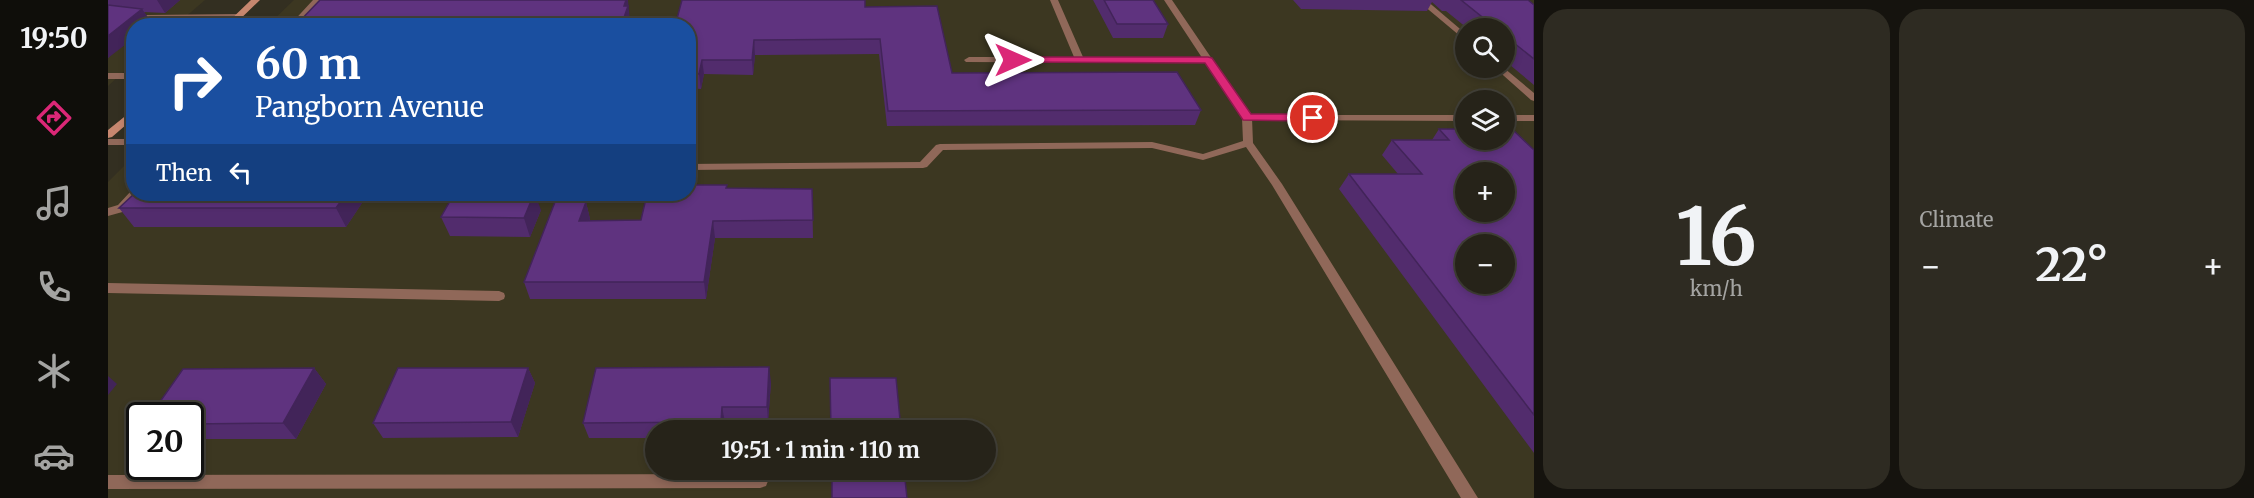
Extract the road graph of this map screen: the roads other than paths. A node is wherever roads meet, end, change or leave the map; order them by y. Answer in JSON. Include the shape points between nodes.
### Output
{"nodes":[{"id":1,"x":256,"y":0,"type":"edge"},
{"id":2,"x":318,"y":0,"type":"edge"},
{"id":3,"x":1054,"y":0,"type":"edge"},
{"id":4,"x":1167,"y":0,"type":"edge"},
{"id":5,"x":1420,"y":0,"type":"edge"},
{"id":6,"x":108,"y":14,"type":"edge"},
{"id":7,"x":237,"y":17,"type":"joint"},
{"id":8,"x":301,"y":18,"type":"edge"},
{"id":9,"x":1455,"y":30,"type":"edge"},
{"id":10,"x":969,"y":60,"type":"dead end"},
{"id":11,"x":1080,"y":60,"type":"junction"},
{"id":12,"x":1208,"y":60,"type":"junction"},
{"id":13,"x":108,"y":76,"type":"edge"},
{"id":14,"x":126,"y":76,"type":"edge"},
{"id":15,"x":1511,"y":78,"type":"edge"},
{"id":16,"x":1534,"y":98,"type":"edge"},
{"id":17,"x":1247,"y":118,"type":"junction"},
{"id":18,"x":1455,"y":118,"type":"edge"},
{"id":19,"x":1515,"y":118,"type":"edge"},
{"id":20,"x":1534,"y":118,"type":"edge"},
{"id":21,"x":126,"y":119,"type":"edge"},
{"id":22,"x":108,"y":135,"type":"edge"},
{"id":23,"x":108,"y":142,"type":"edge"},
{"id":24,"x":126,"y":142,"type":"edge"},
{"id":25,"x":1248,"y":143,"type":"junction"},
{"id":26,"x":696,"y":167,"type":"edge"},
{"id":27,"x":128,"y":201,"type":"edge"},
{"id":28,"x":108,"y":212,"type":"edge"},
{"id":29,"x":108,"y":288,"type":"edge"},
{"id":30,"x":499,"y":296,"type":"dead end"},
{"id":31,"x":760,"y":481,"type":"dead end"},
{"id":32,"x":108,"y":482,"type":"edge"},
{"id":33,"x":1470,"y":498,"type":"edge"}],
"edges":[{"from":1,"to":7,"type":"main road"},
{"from":2,"to":8,"type":"street"},
{"from":3,"to":11,"type":"street"},
{"from":4,"to":12,"type":"street"},
{"from":5,"to":9,"type":"street"},
{"from":6,"to":7,"type":"street","via":[[147,18]]},
{"from":10,"to":11,"type":"street"},
{"from":11,"to":12,"type":"street"},
{"from":12,"to":17,"type":"street"},
{"from":13,"to":14,"type":"street"},
{"from":15,"to":16,"type":"street"},
{"from":17,"to":18,"type":"street"},
{"from":17,"to":25,"type":"street"},
{"from":19,"to":20,"type":"street"},
{"from":21,"to":22,"type":"main road"},
{"from":23,"to":24,"type":"street"},
{"from":25,"to":26,"type":"street","via":[[1203,158],[1152,145],[940,147],[923,165]]},
{"from":25,"to":33,"type":"street"},
{"from":27,"to":28,"type":"street","via":[[122,208]]},
{"from":29,"to":30,"type":"street"},
{"from":31,"to":32,"type":"street"}]}
